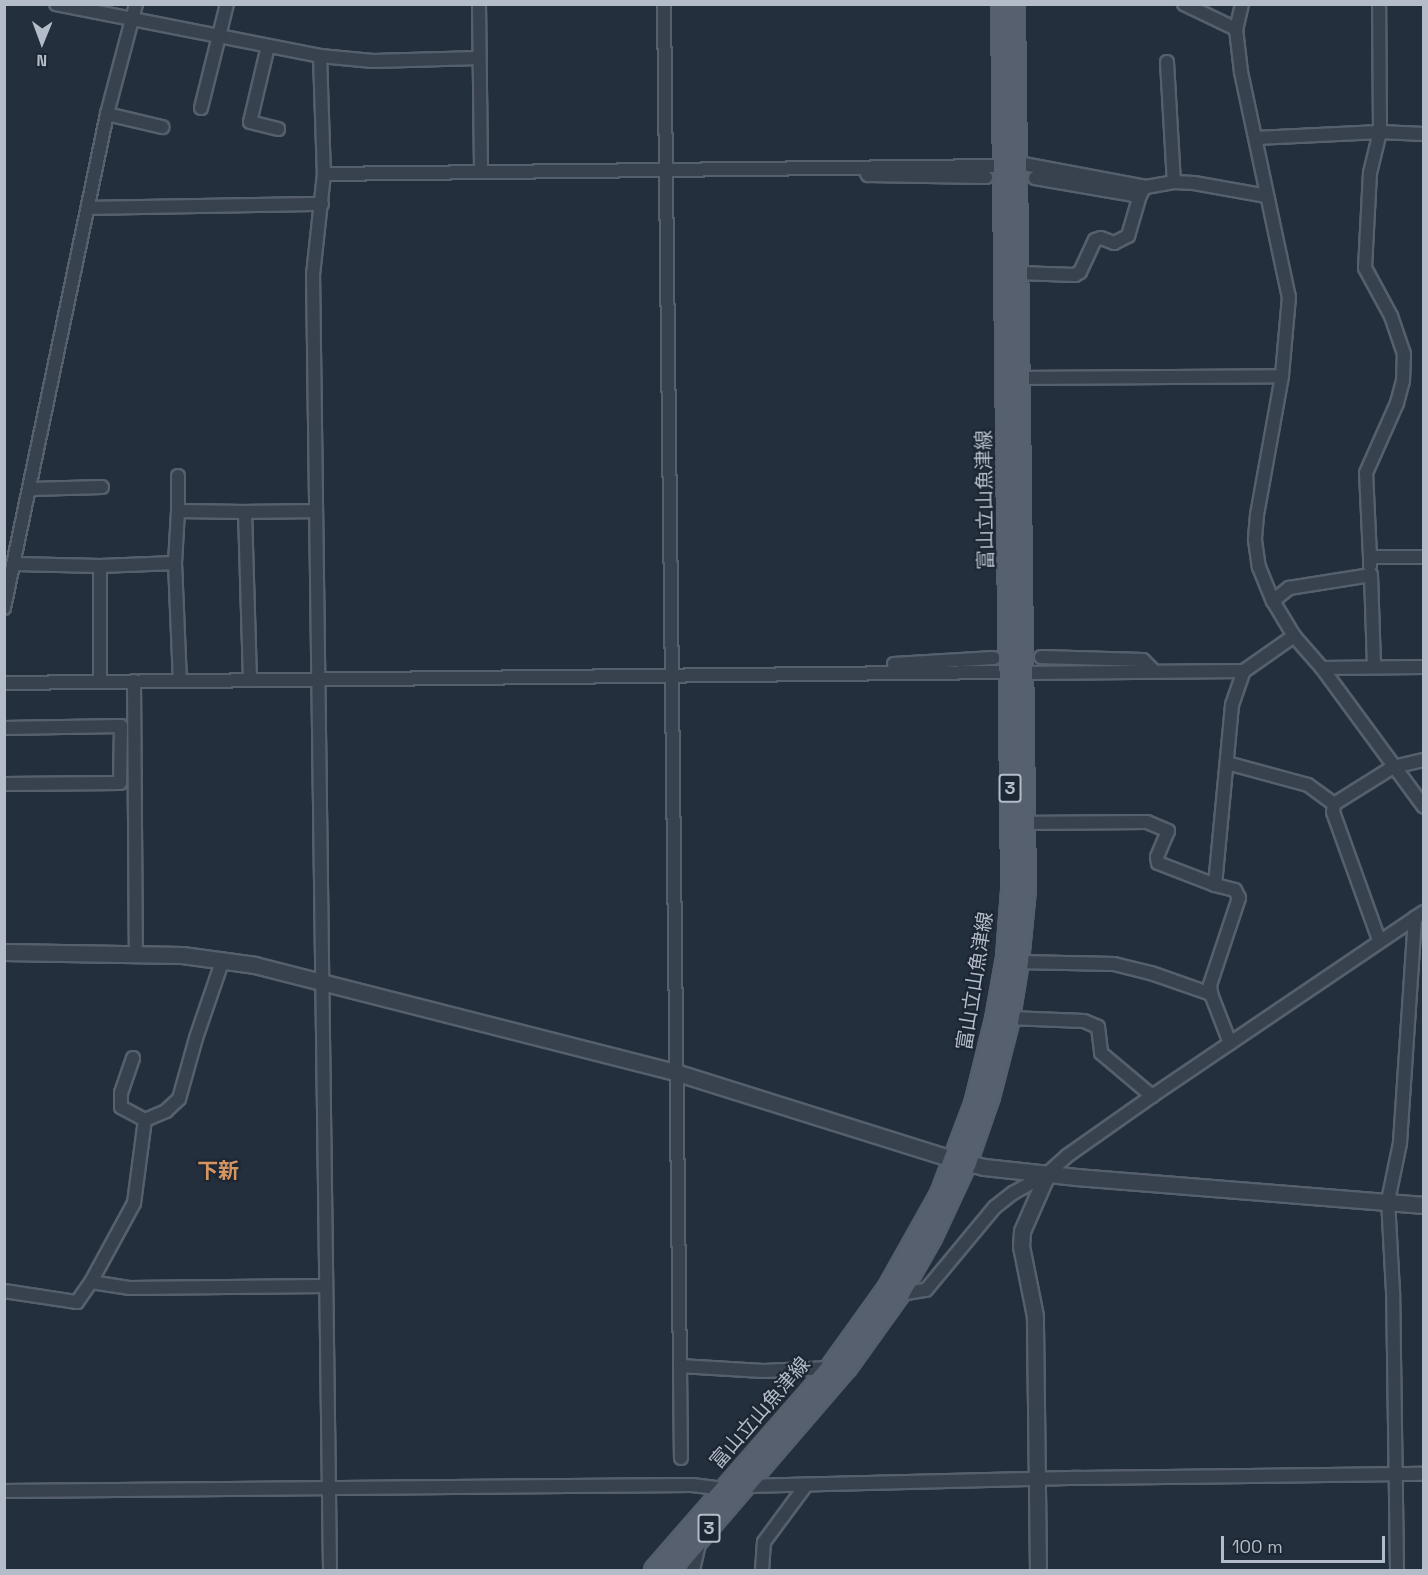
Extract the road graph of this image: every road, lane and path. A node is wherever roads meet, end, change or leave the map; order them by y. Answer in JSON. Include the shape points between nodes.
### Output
{"nodes":[{"id":1,"x":56,"y":4,"type":"edge"},
{"id":2,"x":136,"y":4,"type":"edge"},
{"id":3,"x":227,"y":4,"type":"edge"},
{"id":4,"x":479,"y":4,"type":"edge"},
{"id":5,"x":664,"y":4,"type":"edge"},
{"id":6,"x":1001,"y":4,"type":"edge"},
{"id":7,"x":1015,"y":4,"type":"edge"},
{"id":8,"x":1184,"y":4,"type":"edge"},
{"id":9,"x":1242,"y":4,"type":"edge"},
{"id":10,"x":1379,"y":4,"type":"edge"},
{"id":11,"x":133,"y":19,"type":"junction"},
{"id":12,"x":1236,"y":29,"type":"junction"},
{"id":13,"x":220,"y":36,"type":"junction"},
{"id":14,"x":268,"y":46,"type":"junction"},
{"id":15,"x":321,"y":56,"type":"junction"},
{"id":16,"x":479,"y":58,"type":"junction"},
{"id":17,"x":1167,"y":62,"type":"dead end"},
{"id":18,"x":201,"y":108,"type":"dead end"},
{"id":19,"x":107,"y":114,"type":"junction"},
{"id":20,"x":162,"y":127,"type":"dead end"},
{"id":21,"x":278,"y":129,"type":"dead end"},
{"id":22,"x":1380,"y":132,"type":"junction"},
{"id":23,"x":1424,"y":134,"type":"edge"},
{"id":24,"x":1256,"y":138,"type":"junction"},
{"id":25,"x":1010,"y":164,"type":"junction"},
{"id":26,"x":862,"y":167,"type":"junction"},
{"id":27,"x":666,"y":169,"type":"junction"},
{"id":28,"x":481,"y":171,"type":"junction"},
{"id":29,"x":324,"y":174,"type":"junction"},
{"id":30,"x":986,"y":177,"type":"dead end"},
{"id":31,"x":1035,"y":178,"type":"dead end"},
{"id":32,"x":1174,"y":182,"type":"junction"},
{"id":33,"x":1143,"y":191,"type":"junction"},
{"id":34,"x":1267,"y":196,"type":"junction"},
{"id":35,"x":322,"y":204,"type":"junction"},
{"id":36,"x":90,"y":208,"type":"junction"},
{"id":37,"x":1019,"y":273,"type":"junction"},
{"id":38,"x":1282,"y":376,"type":"junction"},
{"id":39,"x":1021,"y":378,"type":"junction"},
{"id":40,"x":178,"y":476,"type":"dead end"},
{"id":41,"x":102,"y":487,"type":"dead end"},
{"id":42,"x":31,"y":489,"type":"junction"},
{"id":43,"x":178,"y":511,"type":"junction"},
{"id":44,"x":316,"y":511,"type":"junction"},
{"id":45,"x":245,"y":512,"type":"junction"},
{"id":46,"x":1370,"y":557,"type":"junction"},
{"id":47,"x":1424,"y":557,"type":"edge"},
{"id":48,"x":176,"y":563,"type":"junction"},
{"id":49,"x":15,"y":564,"type":"junction"},
{"id":50,"x":100,"y":566,"type":"junction"},
{"id":51,"x":1371,"y":575,"type":"junction"},
{"id":52,"x":1273,"y":601,"type":"junction"},
{"id":53,"x":4,"y":608,"type":"edge"},
{"id":54,"x":1294,"y":636,"type":"junction"},
{"id":55,"x":1041,"y":657,"type":"dead end"},
{"id":56,"x":994,"y":658,"type":"dead end"},
{"id":57,"x":1374,"y":667,"type":"junction"},
{"id":58,"x":1424,"y":667,"type":"edge"},
{"id":59,"x":1322,"y":668,"type":"junction"},
{"id":60,"x":1153,"y":670,"type":"junction"},
{"id":61,"x":1244,"y":671,"type":"junction"},
{"id":62,"x":880,"y":672,"type":"junction"},
{"id":63,"x":1017,"y":672,"type":"junction"},
{"id":64,"x":672,"y":676,"type":"junction"},
{"id":65,"x":318,"y":679,"type":"junction"},
{"id":66,"x":250,"y":680,"type":"junction"},
{"id":67,"x":100,"y":681,"type":"junction"},
{"id":68,"x":134,"y":681,"type":"junction"},
{"id":69,"x":180,"y":681,"type":"junction"},
{"id":70,"x":4,"y":683,"type":"edge"},
{"id":71,"x":4,"y":728,"type":"edge"},
{"id":72,"x":1424,"y":760,"type":"edge"},
{"id":73,"x":1227,"y":763,"type":"junction"},
{"id":74,"x":1393,"y":767,"type":"junction"},
{"id":75,"x":4,"y":784,"type":"edge"},
{"id":76,"x":1334,"y":804,"type":"junction"},
{"id":77,"x":1424,"y":807,"type":"edge"},
{"id":78,"x":1018,"y":823,"type":"junction"},
{"id":79,"x":1215,"y":885,"type":"junction"},
{"id":80,"x":1419,"y":915,"type":"edge"},
{"id":81,"x":1379,"y":940,"type":"junction"},
{"id":82,"x":4,"y":952,"type":"edge"},
{"id":83,"x":136,"y":954,"type":"junction"},
{"id":84,"x":223,"y":959,"type":"junction"},
{"id":85,"x":1019,"y":962,"type":"junction"},
{"id":86,"x":323,"y":982,"type":"junction"},
{"id":87,"x":1210,"y":994,"type":"junction"},
{"id":88,"x":1009,"y":1018,"type":"junction"},
{"id":89,"x":1230,"y":1043,"type":"junction"},
{"id":90,"x":133,"y":1058,"type":"dead end"},
{"id":91,"x":678,"y":1073,"type":"junction"},
{"id":92,"x":1152,"y":1096,"type":"junction"},
{"id":93,"x":145,"y":1120,"type":"junction"},
{"id":94,"x":959,"y":1161,"type":"junction"},
{"id":95,"x":1047,"y":1174,"type":"junction"},
{"id":96,"x":1388,"y":1201,"type":"junction"},
{"id":97,"x":1424,"y":1205,"type":"edge"},
{"id":98,"x":91,"y":1282,"type":"junction"},
{"id":99,"x":325,"y":1286,"type":"junction"},
{"id":100,"x":4,"y":1291,"type":"edge"},
{"id":101,"x":900,"y":1294,"type":"junction"},
{"id":102,"x":680,"y":1366,"type":"junction"},
{"id":103,"x":838,"y":1368,"type":"junction"},
{"id":104,"x":681,"y":1458,"type":"dead end"},
{"id":105,"x":1424,"y":1474,"type":"edge"},
{"id":106,"x":1396,"y":1475,"type":"junction"},
{"id":107,"x":1037,"y":1479,"type":"junction"},
{"id":108,"x":806,"y":1485,"type":"junction"},
{"id":109,"x":746,"y":1486,"type":"junction"},
{"id":110,"x":329,"y":1488,"type":"junction"},
{"id":111,"x":724,"y":1489,"type":"junction"},
{"id":112,"x":4,"y":1491,"type":"edge"},
{"id":113,"x":699,"y":1539,"type":"junction"},
{"id":114,"x":330,"y":1570,"type":"edge"},
{"id":115,"x":654,"y":1570,"type":"edge"},
{"id":116,"x":673,"y":1570,"type":"edge"},
{"id":117,"x":693,"y":1570,"type":"edge"},
{"id":118,"x":762,"y":1570,"type":"edge"},
{"id":119,"x":1038,"y":1570,"type":"edge"},
{"id":120,"x":1397,"y":1570,"type":"edge"}],
"edges":[{"from":1,"to":11,"type":"street"},
{"from":2,"to":11,"type":"street"},
{"from":3,"to":13,"type":"street"},
{"from":4,"to":16,"type":"street"},
{"from":5,"to":27,"type":"street"},
{"from":6,"to":25,"type":"main road","name":"富山立山魚津線","number":"3"},
{"from":7,"to":25,"type":"main road","name":"富山立山魚津線","number":"3"},
{"from":8,"to":12,"type":"street"},
{"from":9,"to":12,"type":"street"},
{"from":10,"to":22,"type":"street"},
{"from":11,"to":13,"type":"street"},
{"from":11,"to":19,"type":"street"},
{"from":12,"to":24,"type":"street"},
{"from":13,"to":14,"type":"street"},
{"from":13,"to":18,"type":"street"},
{"from":14,"to":15,"type":"street"},
{"from":14,"to":21,"type":"street","via":[[250,122]]},
{"from":15,"to":16,"type":"street","via":[[373,61]]},
{"from":15,"to":29,"type":"street"},
{"from":16,"to":28,"type":"street"},
{"from":17,"to":32,"type":"street"},
{"from":19,"to":20,"type":"street"},
{"from":19,"to":36,"type":"street"},
{"from":22,"to":23,"type":"street"},
{"from":22,"to":24,"type":"street"},
{"from":22,"to":46,"type":"street","via":[[1370,173],[1365,268],[1391,316],[1404,354],[1397,403],[1366,473]]},
{"from":24,"to":34,"type":"street"},
{"from":25,"to":26,"type":"street"},
{"from":25,"to":33,"type":"street"},
{"from":25,"to":37,"type":"main road","name":"富山立山魚津線","number":"3"},
{"from":25,"to":63,"type":"main road","name":"富山立山魚津線","number":"3"},
{"from":26,"to":27,"type":"street"},
{"from":26,"to":30,"type":"street","via":[[868,175]]},
{"from":27,"to":28,"type":"street"},
{"from":27,"to":64,"type":"street"},
{"from":28,"to":29,"type":"street"},
{"from":29,"to":35,"type":"street"},
{"from":31,"to":33,"type":"street"},
{"from":32,"to":33,"type":"street"},
{"from":32,"to":34,"type":"street"},
{"from":33,"to":37,"type":"street","via":[[1128,236],[1114,243],[1095,240],[1080,272]]},
{"from":34,"to":38,"type":"street","via":[[1289,297]]},
{"from":35,"to":36,"type":"street"},
{"from":35,"to":44,"type":"street","via":[[313,275]]},
{"from":36,"to":42,"type":"street"},
{"from":37,"to":39,"type":"main road","name":"富山立山魚津線","number":"3"},
{"from":38,"to":39,"type":"street"},
{"from":38,"to":52,"type":"street","via":[[1255,540],[1259,567]]},
{"from":39,"to":63,"type":"main road","name":"富山立山魚津線","number":"3"},
{"from":40,"to":43,"type":"street"},
{"from":41,"to":42,"type":"street"},
{"from":42,"to":49,"type":"street"},
{"from":43,"to":45,"type":"street"},
{"from":43,"to":48,"type":"street"},
{"from":44,"to":45,"type":"street"},
{"from":44,"to":65,"type":"street"},
{"from":45,"to":66,"type":"street"},
{"from":46,"to":47,"type":"street"},
{"from":46,"to":51,"type":"street"},
{"from":48,"to":50,"type":"street"},
{"from":48,"to":69,"type":"street"},
{"from":49,"to":50,"type":"street"},
{"from":49,"to":53,"type":"street"},
{"from":50,"to":67,"type":"street"},
{"from":51,"to":52,"type":"street","via":[[1289,588]]},
{"from":51,"to":57,"type":"street"},
{"from":52,"to":54,"type":"street"},
{"from":54,"to":59,"type":"street"},
{"from":54,"to":61,"type":"street"},
{"from":55,"to":60,"type":"street","via":[[1143,660]]},
{"from":56,"to":62,"type":"street","via":[[891,664]]},
{"from":57,"to":58,"type":"street"},
{"from":57,"to":59,"type":"street"},
{"from":59,"to":74,"type":"street"},
{"from":60,"to":61,"type":"street"},
{"from":60,"to":63,"type":"street"},
{"from":61,"to":73,"type":"street","via":[[1232,705]]},
{"from":62,"to":63,"type":"street"},
{"from":62,"to":64,"type":"street"},
{"from":63,"to":78,"type":"main road","name":"富山立山魚津線","number":"3"},
{"from":64,"to":65,"type":"street"},
{"from":64,"to":91,"type":"street"},
{"from":65,"to":66,"type":"street"},
{"from":65,"to":86,"type":"street"},
{"from":66,"to":69,"type":"street"},
{"from":67,"to":68,"type":"street"},
{"from":67,"to":70,"type":"street"},
{"from":68,"to":69,"type":"street"},
{"from":68,"to":83,"type":"street"},
{"from":71,"to":75,"type":"street","via":[[121,726],[120,783]]},
{"from":72,"to":74,"type":"street"},
{"from":73,"to":76,"type":"street","via":[[1308,785]]},
{"from":73,"to":79,"type":"street"},
{"from":74,"to":76,"type":"street"},
{"from":74,"to":77,"type":"street"},
{"from":76,"to":81,"type":"street","via":[[1333,812]]},
{"from":78,"to":79,"type":"street","via":[[1147,822],[1168,831],[1158,863]]},
{"from":78,"to":85,"type":"main road","name":"富山立山魚津線","number":"3","via":[[1026,889]]},
{"from":78,"to":94,"type":"main road","name":"富山立山魚津線","number":"3","via":[[1006,957]]},
{"from":79,"to":87,"type":"street","via":[[1235,890],[1239,898]]},
{"from":80,"to":81,"type":"street"},
{"from":80,"to":96,"type":"street","via":[[1400,1143]]},
{"from":81,"to":89,"type":"street"},
{"from":82,"to":83,"type":"street"},
{"from":83,"to":84,"type":"street"},
{"from":84,"to":86,"type":"street"},
{"from":84,"to":93,"type":"street","via":[[179,1099],[166,1111]]},
{"from":85,"to":87,"type":"street","via":[[1114,964]]},
{"from":85,"to":88,"type":"main road","name":"富山立山魚津線","number":"3"},
{"from":86,"to":91,"type":"street"},
{"from":86,"to":99,"type":"street"},
{"from":87,"to":89,"type":"street"},
{"from":88,"to":92,"type":"street","via":[[1084,1021],[1098,1027],[1101,1053]]},
{"from":88,"to":94,"type":"main road","name":"富山立山魚津線","number":"3","via":[[990,1097]]},
{"from":89,"to":92,"type":"street"},
{"from":90,"to":93,"type":"street","via":[[121,1107]]},
{"from":91,"to":94,"type":"street"},
{"from":91,"to":102,"type":"street"},
{"from":92,"to":95,"type":"street"},
{"from":93,"to":98,"type":"street","via":[[134,1203]]},
{"from":94,"to":95,"type":"street"},
{"from":94,"to":101,"type":"main road","name":"富山立山魚津線","number":"3","via":[[932,1238]]},
{"from":94,"to":103,"type":"main road","name":"富山立山魚津線","number":"3"},
{"from":95,"to":96,"type":"street"},
{"from":95,"to":101,"type":"street","via":[[995,1207],[926,1290]]},
{"from":95,"to":107,"type":"street","via":[[1022,1231],[1021,1246],[1035,1316]]},
{"from":96,"to":97,"type":"street"},
{"from":96,"to":106,"type":"street"},
{"from":98,"to":99,"type":"street","via":[[129,1288]]},
{"from":98,"to":100,"type":"street","via":[[76,1302]]},
{"from":99,"to":110,"type":"street"},
{"from":101,"to":103,"type":"main road","name":"富山立山魚津線","number":"3"},
{"from":102,"to":103,"type":"street","via":[[763,1371]]},
{"from":102,"to":104,"type":"street"},
{"from":103,"to":109,"type":"main road","name":"富山立山魚津線","number":"3"},
{"from":103,"to":111,"type":"main road","name":"富山立山魚津線","number":"3"},
{"from":105,"to":106,"type":"street"},
{"from":106,"to":107,"type":"street"},
{"from":106,"to":120,"type":"street"},
{"from":107,"to":108,"type":"street"},
{"from":107,"to":119,"type":"street"},
{"from":108,"to":109,"type":"street"},
{"from":108,"to":118,"type":"street","via":[[764,1542]]},
{"from":109,"to":113,"type":"main road","name":"富山立山魚津線","number":"3"},
{"from":110,"to":111,"type":"street","via":[[692,1485]]},
{"from":110,"to":112,"type":"street"},
{"from":110,"to":114,"type":"street"},
{"from":111,"to":115,"type":"main road","name":"富山立山魚津線","number":"3"},
{"from":113,"to":116,"type":"main road","name":"富山立山魚津線","number":"3"},
{"from":113,"to":117,"type":"street"}]}
